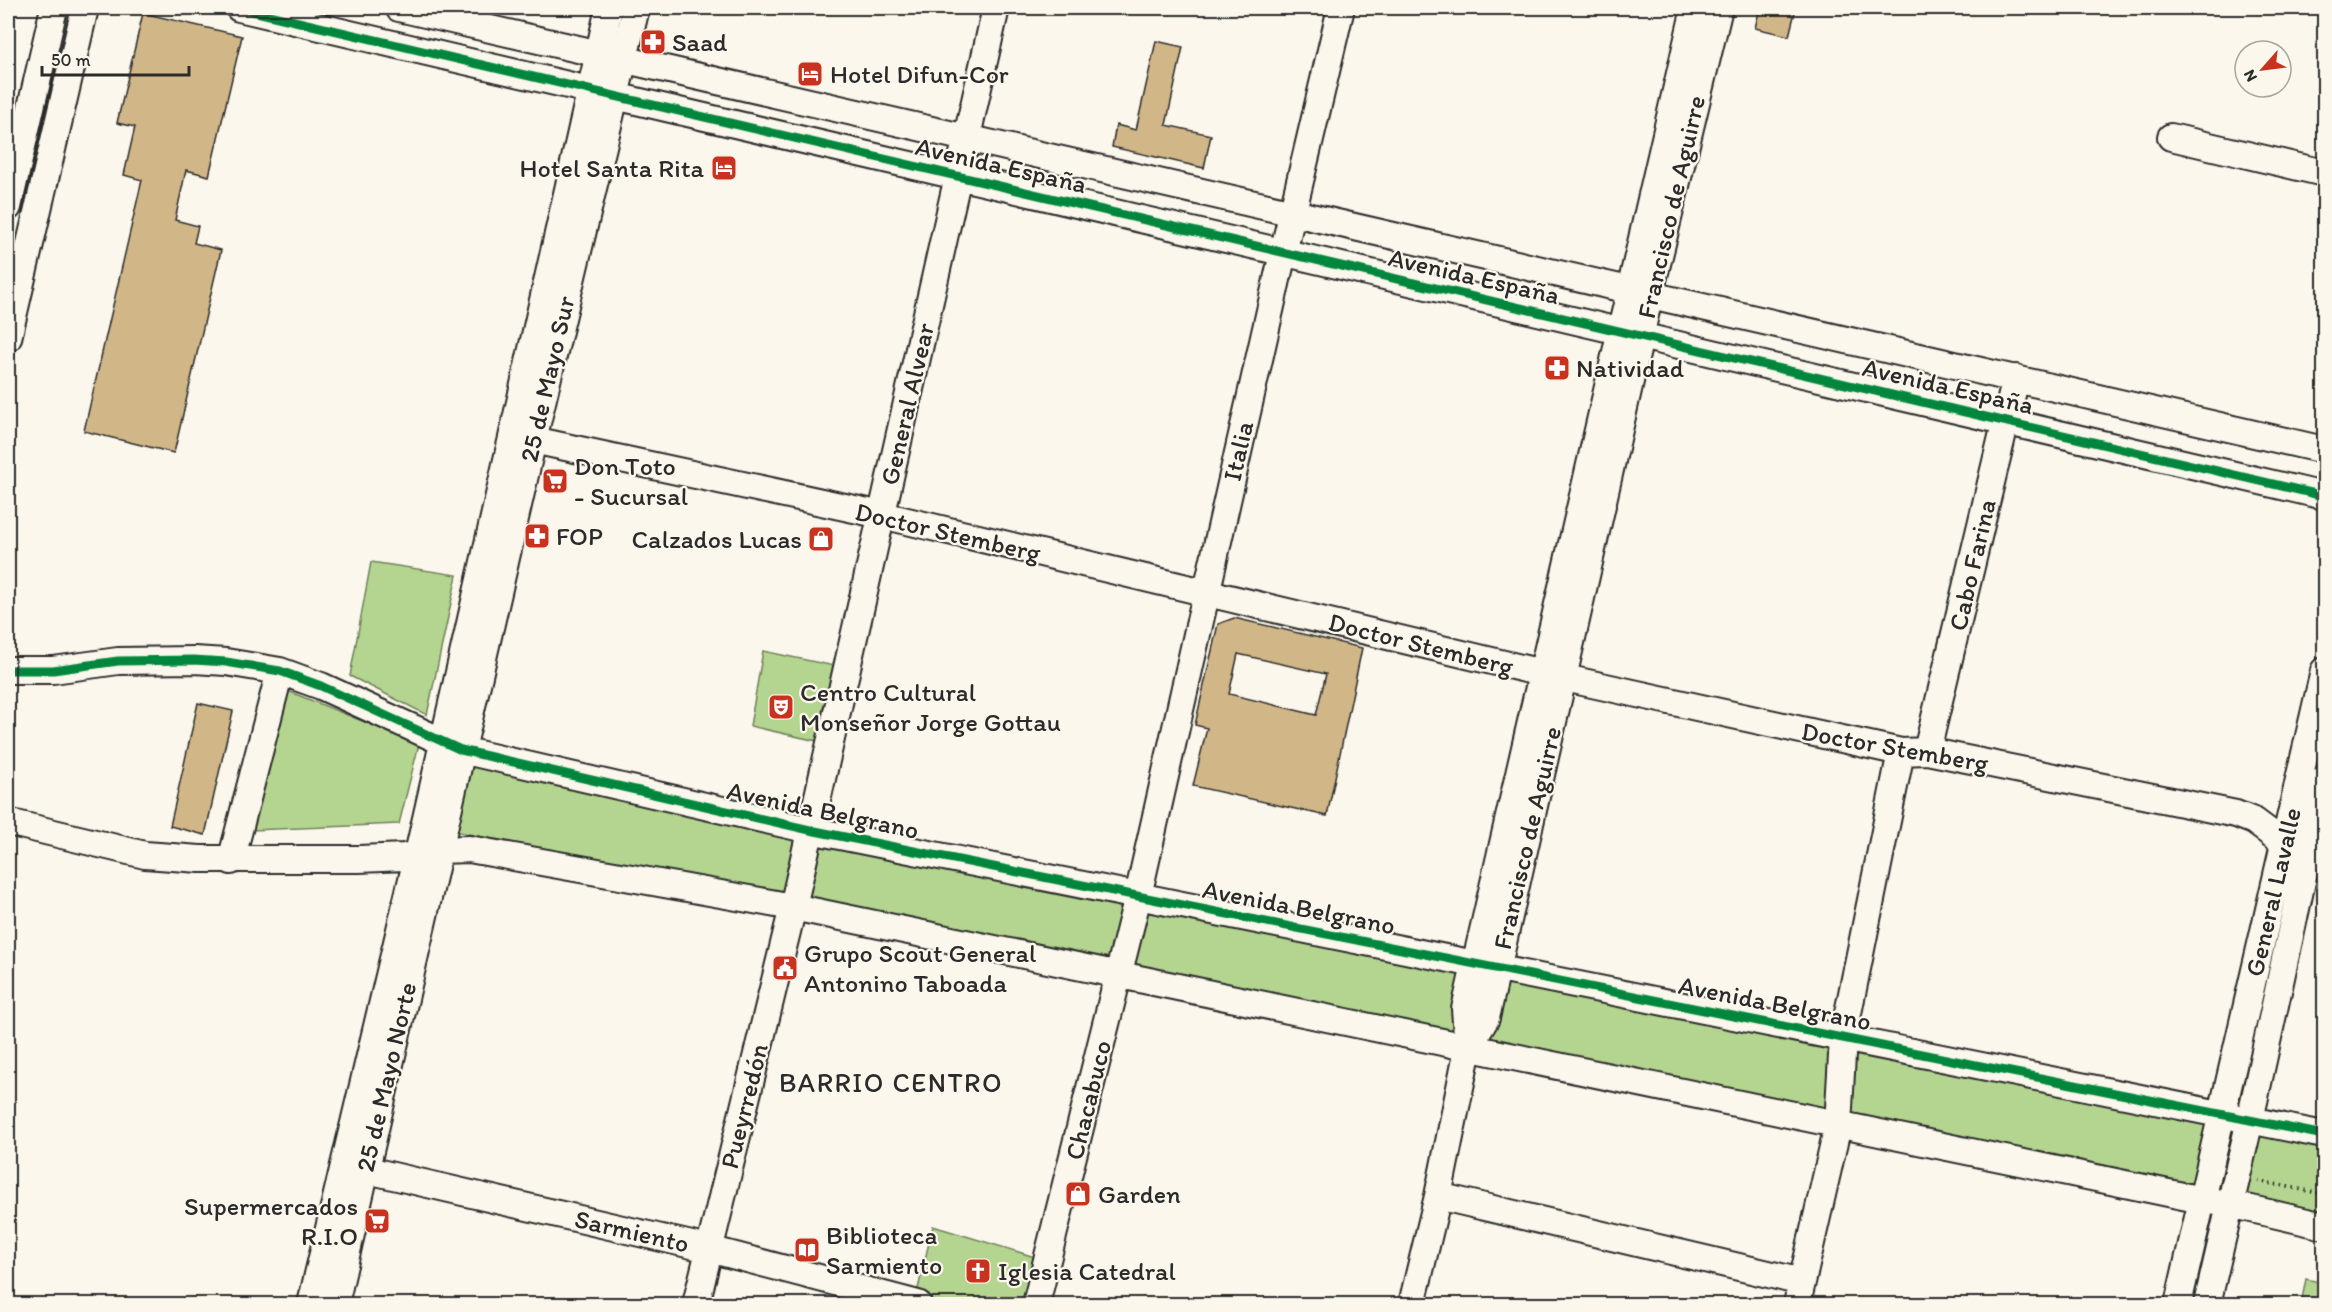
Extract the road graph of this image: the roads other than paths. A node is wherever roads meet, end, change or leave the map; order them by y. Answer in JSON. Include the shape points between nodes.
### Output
{"nodes":[{"id":1,"x":54,"y":8,"type":"edge"},
{"id":2,"x":85,"y":8,"type":"edge"},
{"id":3,"x":246,"y":8,"type":"edge"},
{"id":4,"x":399,"y":8,"type":"edge"},
{"id":5,"x":609,"y":8,"type":"edge"},
{"id":6,"x":636,"y":8,"type":"edge"},
{"id":7,"x":996,"y":8,"type":"edge"},
{"id":8,"x":1341,"y":8,"type":"edge"},
{"id":9,"x":1695,"y":8,"type":"edge"},
{"id":10,"x":1719,"y":8,"type":"edge"},
{"id":11,"x":431,"y":15,"type":"junction"},
{"id":12,"x":423,"y":50,"type":"junction"},
{"id":13,"x":598,"y":54,"type":"junction"},
{"id":14,"x":623,"y":60,"type":"junction"},
{"id":15,"x":603,"y":93,"type":"junction"},
{"id":16,"x":2171,"y":137,"type":"dead end"},
{"id":17,"x":966,"y":140,"type":"junction"},
{"id":18,"x":2325,"y":173,"type":"edge"},
{"id":19,"x":958,"y":177,"type":"junction"},
{"id":20,"x":8,"y":207,"type":"edge"},
{"id":21,"x":1293,"y":213,"type":"junction"},
{"id":22,"x":1283,"y":253,"type":"junction"},
{"id":23,"x":1640,"y":291,"type":"junction"},
{"id":24,"x":11,"y":301,"type":"edge"},
{"id":25,"x":1630,"y":334,"type":"junction"},
{"id":26,"x":8,"y":338,"type":"edge"},
{"id":27,"x":2016,"y":378,"type":"junction"},
{"id":28,"x":2006,"y":422,"type":"junction"},
{"id":29,"x":523,"y":437,"type":"junction"},
{"id":30,"x":2325,"y":450,"type":"edge"},
{"id":31,"x":2325,"y":496,"type":"edge"},
{"id":32,"x":882,"y":515,"type":"junction"},
{"id":33,"x":1205,"y":592,"type":"junction"},
{"id":34,"x":8,"y":670,"type":"edge"},
{"id":35,"x":2325,"y":670,"type":"edge"},
{"id":36,"x":280,"y":671,"type":"junction"},
{"id":37,"x":1552,"y":675,"type":"junction"},
{"id":38,"x":452,"y":746,"type":"junction"},
{"id":39,"x":1927,"y":751,"type":"junction"},
{"id":40,"x":1901,"y":752,"type":"junction"},
{"id":41,"x":2325,"y":780,"type":"edge"},
{"id":42,"x":8,"y":822,"type":"edge"},
{"id":43,"x":810,"y":830,"type":"junction"},
{"id":44,"x":2306,"y":849,"type":"edge"},
{"id":45,"x":429,"y":852,"type":"junction"},
{"id":46,"x":231,"y":861,"type":"junction"},
{"id":47,"x":1138,"y":896,"type":"junction"},
{"id":48,"x":793,"y":907,"type":"junction"},
{"id":49,"x":1486,"y":966,"type":"junction"},
{"id":50,"x":1119,"y":974,"type":"junction"},
{"id":51,"x":1843,"y":1038,"type":"junction"},
{"id":52,"x":1468,"y":1048,"type":"junction"},
{"id":53,"x":2221,"y":1114,"type":"junction"},
{"id":54,"x":2250,"y":1120,"type":"junction"},
{"id":55,"x":1838,"y":1125,"type":"junction"},
{"id":56,"x":2325,"y":1135,"type":"edge"},
{"id":57,"x":355,"y":1167,"type":"junction"},
{"id":58,"x":1438,"y":1196,"type":"junction"},
{"id":59,"x":2202,"y":1200,"type":"junction"},
{"id":60,"x":2230,"y":1204,"type":"junction"},
{"id":61,"x":2325,"y":1226,"type":"edge"},
{"id":62,"x":709,"y":1249,"type":"junction"},
{"id":63,"x":1799,"y":1293,"type":"edge"},
{"id":64,"x":311,"y":1305,"type":"edge"},
{"id":65,"x":335,"y":1305,"type":"edge"},
{"id":66,"x":696,"y":1305,"type":"edge"},
{"id":67,"x":918,"y":1305,"type":"edge"},
{"id":68,"x":1036,"y":1305,"type":"edge"},
{"id":69,"x":1412,"y":1305,"type":"edge"},
{"id":70,"x":2178,"y":1305,"type":"edge"},
{"id":71,"x":2207,"y":1305,"type":"edge"}],
"edges":[{"from":1,"to":20,"type":"street"},
{"from":2,"to":24,"type":"street"},
{"from":3,"to":12,"type":"street","name":"Avenida España"},
{"from":4,"to":11,"type":"street","name":"Avenida España"},
{"from":5,"to":13,"type":"street","name":"25 de Mayo Sur"},
{"from":6,"to":14,"type":"street","name":"25 de Mayo Sur"},
{"from":7,"to":17,"type":"street","name":"General Alvear"},
{"from":8,"to":21,"type":"street","name":"Italia"},
{"from":9,"to":23,"type":"street","name":"Francisco de Aguirre"},
{"from":10,"to":23,"type":"street","name":"Francisco de Aguirre"},
{"from":11,"to":12,"type":"street"},
{"from":11,"to":13,"type":"street","name":"Avenida España"},
{"from":12,"to":15,"type":"street","name":"Avenida España"},
{"from":13,"to":14,"type":"street","name":"Avenida España"},
{"from":13,"to":15,"type":"street","name":"25 de Mayo Sur"},
{"from":14,"to":15,"type":"street","name":"25 de Mayo Sur"},
{"from":14,"to":17,"type":"street","name":"Avenida España"},
{"from":15,"to":19,"type":"street","name":"Avenida España"},
{"from":15,"to":29,"type":"street","name":"25 de Mayo Sur"},
{"from":16,"to":18,"type":"street"},
{"from":17,"to":19,"type":"street","name":"General Alvear"},
{"from":17,"to":21,"type":"street","name":"Avenida España"},
{"from":19,"to":22,"type":"street","name":"Avenida España"},
{"from":19,"to":32,"type":"street","name":"General Alvear"},
{"from":21,"to":22,"type":"street","name":"Italia"},
{"from":21,"to":23,"type":"street","name":"Avenida España"},
{"from":22,"to":25,"type":"street","name":"Avenida España"},
{"from":22,"to":33,"type":"street","name":"Italia"},
{"from":23,"to":25,"type":"street","name":"Francisco de Aguirre"},
{"from":23,"to":27,"type":"street","name":"Avenida España"},
{"from":24,"to":26,"type":"street"},
{"from":25,"to":28,"type":"street","name":"Avenida España"},
{"from":25,"to":37,"type":"street","name":"Francisco de Aguirre"},
{"from":27,"to":28,"type":"street","name":"Cabo Farina"},
{"from":27,"to":30,"type":"street","name":"Avenida España"},
{"from":28,"to":31,"type":"street","name":"Avenida España"},
{"from":28,"to":39,"type":"street","name":"Cabo Farina"},
{"from":29,"to":32,"type":"street","name":"Doctor Stemberg"},
{"from":29,"to":38,"type":"street","name":"25 de Mayo Sur"},
{"from":32,"to":33,"type":"street","name":"Doctor Stemberg"},
{"from":32,"to":43,"type":"street","name":"General Alvear"},
{"from":33,"to":37,"type":"street","name":"Doctor Stemberg"},
{"from":33,"to":47,"type":"street","name":"Italia"},
{"from":34,"to":36,"type":"street","name":"Avenida Belgrano","via":[[53,670],[118,661],[194,660]]},
{"from":35,"to":44,"type":"street","name":"General Lavalle"},
{"from":36,"to":38,"type":"street","name":"Avenida Belgrano"},
{"from":36,"to":46,"type":"street"},
{"from":37,"to":40,"type":"street","name":"Doctor Stemberg"},
{"from":37,"to":49,"type":"street","name":"Francisco de Aguirre"},
{"from":38,"to":43,"type":"street","name":"Avenida Belgrano"},
{"from":38,"to":45,"type":"street","name":"25 de Mayo Sur"},
{"from":39,"to":40,"type":"street","name":"Doctor Stemberg"},
{"from":39,"to":44,"type":"street","name":"Doctor Stemberg","via":[[2236,814]]},
{"from":40,"to":51,"type":"street"},
{"from":41,"to":44,"type":"street","name":"General Lavalle"},
{"from":42,"to":46,"type":"street","via":[[145,855]]},
{"from":43,"to":47,"type":"street","name":"Avenida Belgrano"},
{"from":43,"to":48,"type":"street","name":"General Alvear"},
{"from":44,"to":53,"type":"street","name":"General Lavalle"},
{"from":44,"to":54,"type":"street","name":"General Lavalle"},
{"from":45,"to":46,"type":"street","via":[[359,860]]},
{"from":45,"to":48,"type":"street","via":[[469,849]]},
{"from":45,"to":57,"type":"street","name":"25 de Mayo Norte"},
{"from":47,"to":49,"type":"street","name":"Avenida Belgrano"},
{"from":47,"to":50,"type":"street","name":"Chacabuco"},
{"from":48,"to":50,"type":"street"},
{"from":48,"to":62,"type":"street","name":"Pueyrredón"},
{"from":49,"to":51,"type":"street","name":"Avenida Belgrano"},
{"from":49,"to":52,"type":"street","name":"Francisco de Aguirre","via":[[1486,1018]]},
{"from":50,"to":52,"type":"street"},
{"from":50,"to":68,"type":"street","name":"Chacabuco"},
{"from":51,"to":53,"type":"street","name":"Avenida Belgrano"},
{"from":51,"to":55,"type":"street"},
{"from":52,"to":55,"type":"street"},
{"from":52,"to":58,"type":"street","name":"Francisco de Aguirre"},
{"from":53,"to":54,"type":"street","name":"Avenida Belgrano"},
{"from":53,"to":59,"type":"street","name":"General Lavalle"},
{"from":54,"to":56,"type":"street","name":"Avenida Belgrano"},
{"from":54,"to":60,"type":"street","name":"General Lavalle"},
{"from":55,"to":59,"type":"street"},
{"from":55,"to":63,"type":"street"},
{"from":57,"to":62,"type":"street","name":"Sarmiento"},
{"from":57,"to":64,"type":"street","name":"25 de Mayo Norte"},
{"from":57,"to":65,"type":"street","name":"25 de Mayo Norte"},
{"from":58,"to":63,"type":"street"},
{"from":58,"to":69,"type":"street","name":"Francisco de Aguirre"},
{"from":59,"to":60,"type":"street"},
{"from":59,"to":70,"type":"street","name":"General Lavalle"},
{"from":60,"to":61,"type":"street"},
{"from":60,"to":71,"type":"street","name":"General Lavalle"},
{"from":62,"to":66,"type":"street","name":"Pueyrredón"},
{"from":62,"to":67,"type":"street","name":"Sarmiento"}]}
